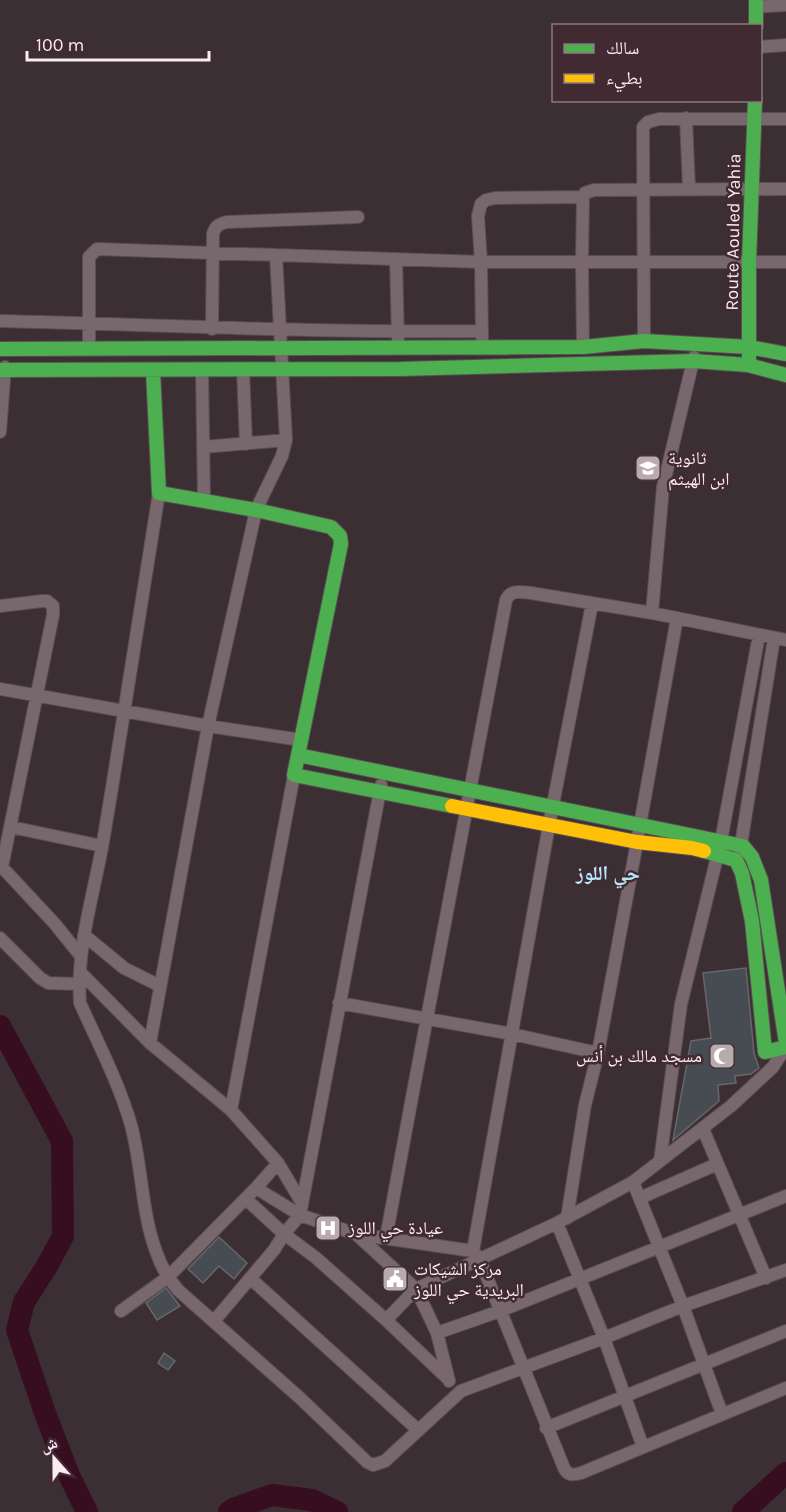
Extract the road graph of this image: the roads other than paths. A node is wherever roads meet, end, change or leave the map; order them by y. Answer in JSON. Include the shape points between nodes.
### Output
{"nodes":[{"id":1,"x":756,"y":4,"type":"edge"},
{"id":2,"x":786,"y":5,"type":"edge"},
{"id":3,"x":756,"y":24,"type":"edge"},
{"id":4,"x":786,"y":45,"type":"edge"},
{"id":5,"x":762,"y":47,"type":"edge"},
{"id":6,"x":755,"y":102,"type":"edge"},
{"id":7,"x":687,"y":118,"type":"junction"},
{"id":8,"x":754,"y":119,"type":"junction"},
{"id":9,"x":786,"y":119,"type":"edge"},
{"id":10,"x":689,"y":188,"type":"junction"},
{"id":11,"x":751,"y":188,"type":"junction"},
{"id":12,"x":786,"y":189,"type":"edge"},
{"id":13,"x":642,"y":190,"type":"junction"},
{"id":14,"x":583,"y":197,"type":"junction"},
{"id":15,"x":357,"y":217,"type":"dead end"},
{"id":16,"x":213,"y":252,"type":"junction"},
{"id":17,"x":276,"y":255,"type":"junction"},
{"id":18,"x":396,"y":259,"type":"junction"},
{"id":19,"x":481,"y":261,"type":"junction"},
{"id":20,"x":582,"y":261,"type":"junction"},
{"id":21,"x":643,"y":262,"type":"junction"},
{"id":22,"x":749,"y":262,"type":"junction"},
{"id":23,"x":786,"y":262,"type":"edge"},
{"id":24,"x":0,"y":321,"type":"edge"},
{"id":25,"x":90,"y":323,"type":"junction"},
{"id":26,"x":212,"y":329,"type":"junction"},
{"id":27,"x":280,"y":330,"type":"junction"},
{"id":28,"x":481,"y":331,"type":"junction"},
{"id":29,"x":397,"y":333,"type":"junction"},
{"id":30,"x":644,"y":341,"type":"junction"},
{"id":31,"x":697,"y":343,"type":"junction"},
{"id":32,"x":749,"y":346,"type":"junction"},
{"id":33,"x":482,"y":347,"type":"junction"},
{"id":34,"x":583,"y":347,"type":"junction"},
{"id":35,"x":399,"y":348,"type":"junction"},
{"id":36,"x":3,"y":349,"type":"edge"},
{"id":37,"x":89,"y":349,"type":"junction"},
{"id":38,"x":281,"y":349,"type":"junction"},
{"id":39,"x":786,"y":354,"type":"edge"},
{"id":40,"x":693,"y":360,"type":"junction"},
{"id":41,"x":748,"y":365,"type":"junction"},
{"id":42,"x":243,"y":369,"type":"junction"},
{"id":43,"x":282,"y":369,"type":"junction"},
{"id":44,"x":400,"y":369,"type":"junction"},
{"id":45,"x":2,"y":370,"type":"edge"},
{"id":46,"x":202,"y":370,"type":"junction"},
{"id":47,"x":153,"y":371,"type":"junction"},
{"id":48,"x":786,"y":375,"type":"edge"},
{"id":49,"x":0,"y":423,"type":"edge"},
{"id":50,"x":0,"y":432,"type":"edge"},
{"id":51,"x":286,"y":440,"type":"junction"},
{"id":52,"x":246,"y":444,"type":"junction"},
{"id":53,"x":203,"y":447,"type":"junction"},
{"id":54,"x":159,"y":493,"type":"junction"},
{"id":55,"x":204,"y":501,"type":"junction"},
{"id":56,"x":256,"y":510,"type":"junction"},
{"id":57,"x":592,"y":604,"type":"junction"},
{"id":58,"x":0,"y":606,"type":"edge"},
{"id":59,"x":652,"y":613,"type":"junction"},
{"id":60,"x":676,"y":618,"type":"junction"},
{"id":61,"x":759,"y":634,"type":"junction"},
{"id":62,"x":780,"y":639,"type":"edge"},
{"id":63,"x":0,"y":688,"type":"edge"},
{"id":64,"x":748,"y":691,"type":"junction"},
{"id":65,"x":766,"y":692,"type":"junction"},
{"id":66,"x":37,"y":695,"type":"junction"},
{"id":67,"x":125,"y":711,"type":"junction"},
{"id":68,"x":208,"y":726,"type":"junction"},
{"id":69,"x":301,"y":740,"type":"junction"},
{"id":70,"x":298,"y":755,"type":"junction"},
{"id":71,"x":383,"y":772,"type":"junction"},
{"id":72,"x":294,"y":775,"type":"junction"},
{"id":73,"x":469,"y":790,"type":"junction"},
{"id":74,"x":380,"y":792,"type":"junction"},
{"id":75,"x":553,"y":807,"type":"junction"},
{"id":76,"x":467,"y":810,"type":"junction"},
{"id":77,"x":549,"y":825,"type":"junction"},
{"id":78,"x":640,"y":825,"type":"junction"},
{"id":79,"x":11,"y":827,"type":"junction"},
{"id":80,"x":638,"y":842,"type":"junction"},
{"id":81,"x":693,"y":842,"type":"junction"},
{"id":82,"x":102,"y":846,"type":"junction"},
{"id":83,"x":742,"y":846,"type":"junction"},
{"id":84,"x":719,"y":848,"type":"junction"},
{"id":85,"x":736,"y":860,"type":"junction"},
{"id":86,"x":1,"y":866,"type":"edge"},
{"id":87,"x":84,"y":935,"type":"junction"},
{"id":88,"x":0,"y":938,"type":"edge"},
{"id":89,"x":80,"y":955,"type":"junction"},
{"id":90,"x":80,"y":978,"type":"junction"},
{"id":91,"x":160,"y":986,"type":"junction"},
{"id":92,"x":339,"y":1003,"type":"junction"},
{"id":93,"x":783,"y":1007,"type":"edge"},
{"id":94,"x":761,"y":1010,"type":"junction"},
{"id":95,"x":426,"y":1018,"type":"junction"},
{"id":96,"x":512,"y":1034,"type":"junction"},
{"id":97,"x":150,"y":1043,"type":"junction"},
{"id":98,"x":786,"y":1046,"type":"edge"},
{"id":99,"x":765,"y":1052,"type":"junction"},
{"id":100,"x":598,"y":1053,"type":"junction"},
{"id":101,"x":773,"y":1067,"type":"junction"},
{"id":102,"x":231,"y":1110,"type":"junction"},
{"id":103,"x":703,"y":1129,"type":"junction"},
{"id":104,"x":660,"y":1161,"type":"junction"},
{"id":105,"x":278,"y":1163,"type":"junction"},
{"id":106,"x":717,"y":1164,"type":"junction"},
{"id":107,"x":633,"y":1182,"type":"junction"},
{"id":108,"x":256,"y":1188,"type":"junction"},
{"id":109,"x":786,"y":1196,"type":"edge"},
{"id":110,"x":640,"y":1198,"type":"junction"},
{"id":111,"x":246,"y":1199,"type":"junction"},
{"id":112,"x":301,"y":1209,"type":"junction"},
{"id":113,"x":738,"y":1214,"type":"junction"},
{"id":114,"x":562,"y":1220,"type":"junction"},
{"id":115,"x":284,"y":1234,"type":"junction"},
{"id":116,"x":356,"y":1234,"type":"junction"},
{"id":117,"x":386,"y":1238,"type":"junction"},
{"id":118,"x":658,"y":1247,"type":"junction"},
{"id":119,"x":477,"y":1256,"type":"junction"},
{"id":120,"x":786,"y":1270,"type":"edge"},
{"id":121,"x":168,"y":1277,"type":"junction"},
{"id":122,"x":250,"y":1278,"type":"junction"},
{"id":123,"x":580,"y":1278,"type":"junction"},
{"id":124,"x":766,"y":1278,"type":"junction"},
{"id":125,"x":416,"y":1289,"type":"junction"},
{"id":126,"x":683,"y":1306,"type":"junction"},
{"id":127,"x":121,"y":1311,"type":"dead end"},
{"id":128,"x":500,"y":1311,"type":"junction"},
{"id":129,"x":386,"y":1320,"type":"junction"},
{"id":130,"x":214,"y":1321,"type":"junction"},
{"id":131,"x":786,"y":1331,"type":"edge"},
{"id":132,"x":437,"y":1333,"type":"junction"},
{"id":133,"x":604,"y":1338,"type":"junction"},
{"id":134,"x":703,"y":1364,"type":"junction"},
{"id":135,"x":524,"y":1367,"type":"junction"},
{"id":136,"x":449,"y":1381,"type":"junction"},
{"id":137,"x":786,"y":1388,"type":"edge"},
{"id":138,"x":461,"y":1391,"type":"junction"},
{"id":139,"x":625,"y":1396,"type":"junction"},
{"id":140,"x":722,"y":1414,"type":"junction"},
{"id":141,"x":546,"y":1428,"type":"junction"},
{"id":142,"x":418,"y":1430,"type":"junction"},
{"id":143,"x":643,"y":1446,"type":"junction"}],
"edges":[{"from":1,"to":2,"type":"street"},
{"from":1,"to":3,"type":"main road"},
{"from":4,"to":5,"type":"street"},
{"from":6,"to":8,"type":"main road","name":"Route Aouled Yahia"},
{"from":7,"to":8,"type":"street"},
{"from":7,"to":10,"type":"street"},
{"from":7,"to":13,"type":"street","via":[[653,120],[643,127]]},
{"from":8,"to":9,"type":"street"},
{"from":8,"to":11,"type":"main road","name":"Route Aouled Yahia"},
{"from":10,"to":11,"type":"street"},
{"from":10,"to":13,"type":"street"},
{"from":11,"to":12,"type":"street"},
{"from":11,"to":22,"type":"main road","name":"Route Aouled Yahia"},
{"from":13,"to":14,"type":"street","via":[[594,190]]},
{"from":13,"to":21,"type":"street"},
{"from":14,"to":19,"type":"street","via":[[486,200],[479,209]]},
{"from":14,"to":20,"type":"street"},
{"from":15,"to":16,"type":"street","via":[[227,222],[215,228]]},
{"from":16,"to":17,"type":"street"},
{"from":16,"to":25,"type":"street","via":[[97,249],[89,256]]},
{"from":16,"to":26,"type":"street"},
{"from":17,"to":18,"type":"street"},
{"from":17,"to":27,"type":"street"},
{"from":18,"to":19,"type":"street"},
{"from":18,"to":29,"type":"street"},
{"from":19,"to":20,"type":"street"},
{"from":19,"to":28,"type":"street"},
{"from":20,"to":21,"type":"street"},
{"from":20,"to":34,"type":"street"},
{"from":21,"to":22,"type":"street"},
{"from":21,"to":30,"type":"street"},
{"from":22,"to":23,"type":"street"},
{"from":22,"to":32,"type":"main road","name":"Route Aouled Yahia"},
{"from":24,"to":25,"type":"street"},
{"from":25,"to":26,"type":"street"},
{"from":25,"to":37,"type":"street"},
{"from":26,"to":27,"type":"street"},
{"from":27,"to":29,"type":"street"},
{"from":27,"to":38,"type":"street"},
{"from":28,"to":29,"type":"street"},
{"from":28,"to":33,"type":"street"},
{"from":29,"to":35,"type":"street"},
{"from":30,"to":31,"type":"main road"},
{"from":30,"to":34,"type":"main road"},
{"from":31,"to":32,"type":"main road"},
{"from":31,"to":40,"type":"street"},
{"from":32,"to":39,"type":"main road"},
{"from":32,"to":41,"type":"main road","name":"Route Aouled Yahia"},
{"from":33,"to":34,"type":"main road"},
{"from":33,"to":35,"type":"main road"},
{"from":35,"to":38,"type":"main road"},
{"from":35,"to":44,"type":"street"},
{"from":36,"to":37,"type":"main road"},
{"from":36,"to":45,"type":"street"},
{"from":37,"to":38,"type":"main road"},
{"from":38,"to":43,"type":"street"},
{"from":40,"to":41,"type":"main road"},
{"from":40,"to":44,"type":"main road"},
{"from":40,"to":59,"type":"street","via":[[663,487]]},
{"from":41,"to":48,"type":"main road"},
{"from":42,"to":43,"type":"main road"},
{"from":42,"to":46,"type":"main road"},
{"from":42,"to":52,"type":"street"},
{"from":43,"to":44,"type":"main road"},
{"from":43,"to":51,"type":"street"},
{"from":45,"to":47,"type":"main road"},
{"from":45,"to":49,"type":"street"},
{"from":46,"to":47,"type":"main road"},
{"from":46,"to":53,"type":"street"},
{"from":47,"to":54,"type":"main road"},
{"from":49,"to":50,"type":"street"},
{"from":51,"to":52,"type":"street"},
{"from":51,"to":56,"type":"street"},
{"from":52,"to":53,"type":"street"},
{"from":53,"to":55,"type":"street"},
{"from":54,"to":55,"type":"main road"},
{"from":54,"to":67,"type":"street"},
{"from":55,"to":56,"type":"main road"},
{"from":56,"to":68,"type":"street"},
{"from":56,"to":69,"type":"main road","via":[[331,527],[342,540]]},
{"from":57,"to":59,"type":"street"},
{"from":57,"to":73,"type":"street","via":[[522,592],[508,595]]},
{"from":57,"to":75,"type":"street"},
{"from":58,"to":66,"type":"street","via":[[47,601],[53,606]]},
{"from":59,"to":60,"type":"street"},
{"from":60,"to":61,"type":"street"},
{"from":60,"to":78,"type":"street"},
{"from":61,"to":62,"type":"street"},
{"from":61,"to":64,"type":"street"},
{"from":62,"to":65,"type":"street"},
{"from":63,"to":66,"type":"street"},
{"from":64,"to":65,"type":"street"},
{"from":64,"to":84,"type":"street"},
{"from":65,"to":83,"type":"street"},
{"from":66,"to":67,"type":"street"},
{"from":66,"to":79,"type":"street"},
{"from":67,"to":68,"type":"street"},
{"from":67,"to":82,"type":"street"},
{"from":68,"to":69,"type":"street"},
{"from":68,"to":91,"type":"street"},
{"from":69,"to":70,"type":"main road"},
{"from":70,"to":71,"type":"main road"},
{"from":70,"to":72,"type":"main road"},
{"from":71,"to":73,"type":"main road"},
{"from":71,"to":74,"type":"street"},
{"from":72,"to":74,"type":"main road"},
{"from":72,"to":102,"type":"street"},
{"from":73,"to":75,"type":"main road"},
{"from":73,"to":76,"type":"street"},
{"from":74,"to":76,"type":"main road"},
{"from":74,"to":92,"type":"street"},
{"from":75,"to":77,"type":"street"},
{"from":75,"to":78,"type":"main road"},
{"from":76,"to":77,"type":"main road"},
{"from":76,"to":95,"type":"street"},
{"from":77,"to":80,"type":"main road"},
{"from":77,"to":96,"type":"street"},
{"from":78,"to":80,"type":"street"},
{"from":78,"to":81,"type":"main road"},
{"from":79,"to":82,"type":"street"},
{"from":79,"to":86,"type":"street"},
{"from":80,"to":81,"type":"main road"},
{"from":80,"to":100,"type":"street"},
{"from":81,"to":84,"type":"main road"},
{"from":82,"to":87,"type":"street"},
{"from":83,"to":84,"type":"main road"},
{"from":83,"to":85,"type":"street"},
{"from":83,"to":93,"type":"main road","via":[[752,856],[762,880]]},
{"from":84,"to":85,"type":"main road"},
{"from":84,"to":104,"type":"street","via":[[681,1004]]},
{"from":85,"to":94,"type":"main road","via":[[744,874],[751,914]]},
{"from":86,"to":89,"type":"street"},
{"from":87,"to":89,"type":"street"},
{"from":87,"to":91,"type":"street","via":[[124,968]]},
{"from":88,"to":90,"type":"street","via":[[48,983]]},
{"from":89,"to":90,"type":"street"},
{"from":90,"to":97,"type":"street"},
{"from":90,"to":121,"type":"street","via":[[81,1003],[131,1126],[151,1231],[158,1259]]},
{"from":91,"to":97,"type":"street"},
{"from":92,"to":95,"type":"street"},
{"from":92,"to":112,"type":"street"},
{"from":93,"to":94,"type":"main road"},
{"from":93,"to":98,"type":"main road"},
{"from":94,"to":99,"type":"main road"},
{"from":95,"to":96,"type":"street"},
{"from":95,"to":117,"type":"street"},
{"from":96,"to":100,"type":"street"},
{"from":96,"to":119,"type":"street"},
{"from":97,"to":102,"type":"street"},
{"from":98,"to":99,"type":"main road"},
{"from":98,"to":101,"type":"street"},
{"from":99,"to":101,"type":"street"},
{"from":100,"to":114,"type":"street"},
{"from":101,"to":103,"type":"street"},
{"from":102,"to":105,"type":"street"},
{"from":103,"to":104,"type":"street"},
{"from":103,"to":106,"type":"street"},
{"from":104,"to":107,"type":"street"},
{"from":105,"to":108,"type":"street"},
{"from":105,"to":112,"type":"street"},
{"from":106,"to":110,"type":"street"},
{"from":106,"to":113,"type":"street"},
{"from":107,"to":110,"type":"street"},
{"from":107,"to":114,"type":"street"},
{"from":108,"to":111,"type":"street"},
{"from":108,"to":112,"type":"street"},
{"from":109,"to":113,"type":"street"},
{"from":110,"to":118,"type":"street"},
{"from":111,"to":115,"type":"street"},
{"from":111,"to":121,"type":"street"},
{"from":112,"to":115,"type":"street"},
{"from":112,"to":116,"type":"street"},
{"from":113,"to":118,"type":"street"},
{"from":113,"to":124,"type":"street"},
{"from":114,"to":119,"type":"street"},
{"from":114,"to":123,"type":"street"},
{"from":115,"to":122,"type":"street"},
{"from":115,"to":129,"type":"street"},
{"from":116,"to":117,"type":"street"},
{"from":116,"to":125,"type":"street"},
{"from":117,"to":119,"type":"street"},
{"from":118,"to":123,"type":"street"},
{"from":118,"to":126,"type":"street"},
{"from":119,"to":125,"type":"street"},
{"from":119,"to":128,"type":"street"},
{"from":120,"to":124,"type":"street"},
{"from":121,"to":127,"type":"street"},
{"from":121,"to":130,"type":"street"},
{"from":122,"to":130,"type":"street"},
{"from":122,"to":142,"type":"street"},
{"from":123,"to":128,"type":"street"},
{"from":123,"to":133,"type":"street"},
{"from":124,"to":126,"type":"street"},
{"from":125,"to":129,"type":"street"},
{"from":125,"to":132,"type":"street"},
{"from":126,"to":133,"type":"street"},
{"from":126,"to":134,"type":"street"},
{"from":128,"to":132,"type":"street"},
{"from":128,"to":135,"type":"street"},
{"from":129,"to":136,"type":"street"},
{"from":130,"to":142,"type":"street","via":[[369,1464],[385,1461]]},
{"from":131,"to":134,"type":"street"},
{"from":132,"to":136,"type":"street"},
{"from":133,"to":135,"type":"street"},
{"from":133,"to":139,"type":"street"},
{"from":134,"to":139,"type":"street"},
{"from":134,"to":140,"type":"street"},
{"from":135,"to":138,"type":"street"},
{"from":135,"to":141,"type":"street"},
{"from":136,"to":138,"type":"street"},
{"from":137,"to":140,"type":"street"},
{"from":138,"to":142,"type":"street"},
{"from":139,"to":141,"type":"street"},
{"from":139,"to":143,"type":"street"},
{"from":140,"to":143,"type":"street"},
{"from":141,"to":143,"type":"street","via":[[570,1475]]}]}
